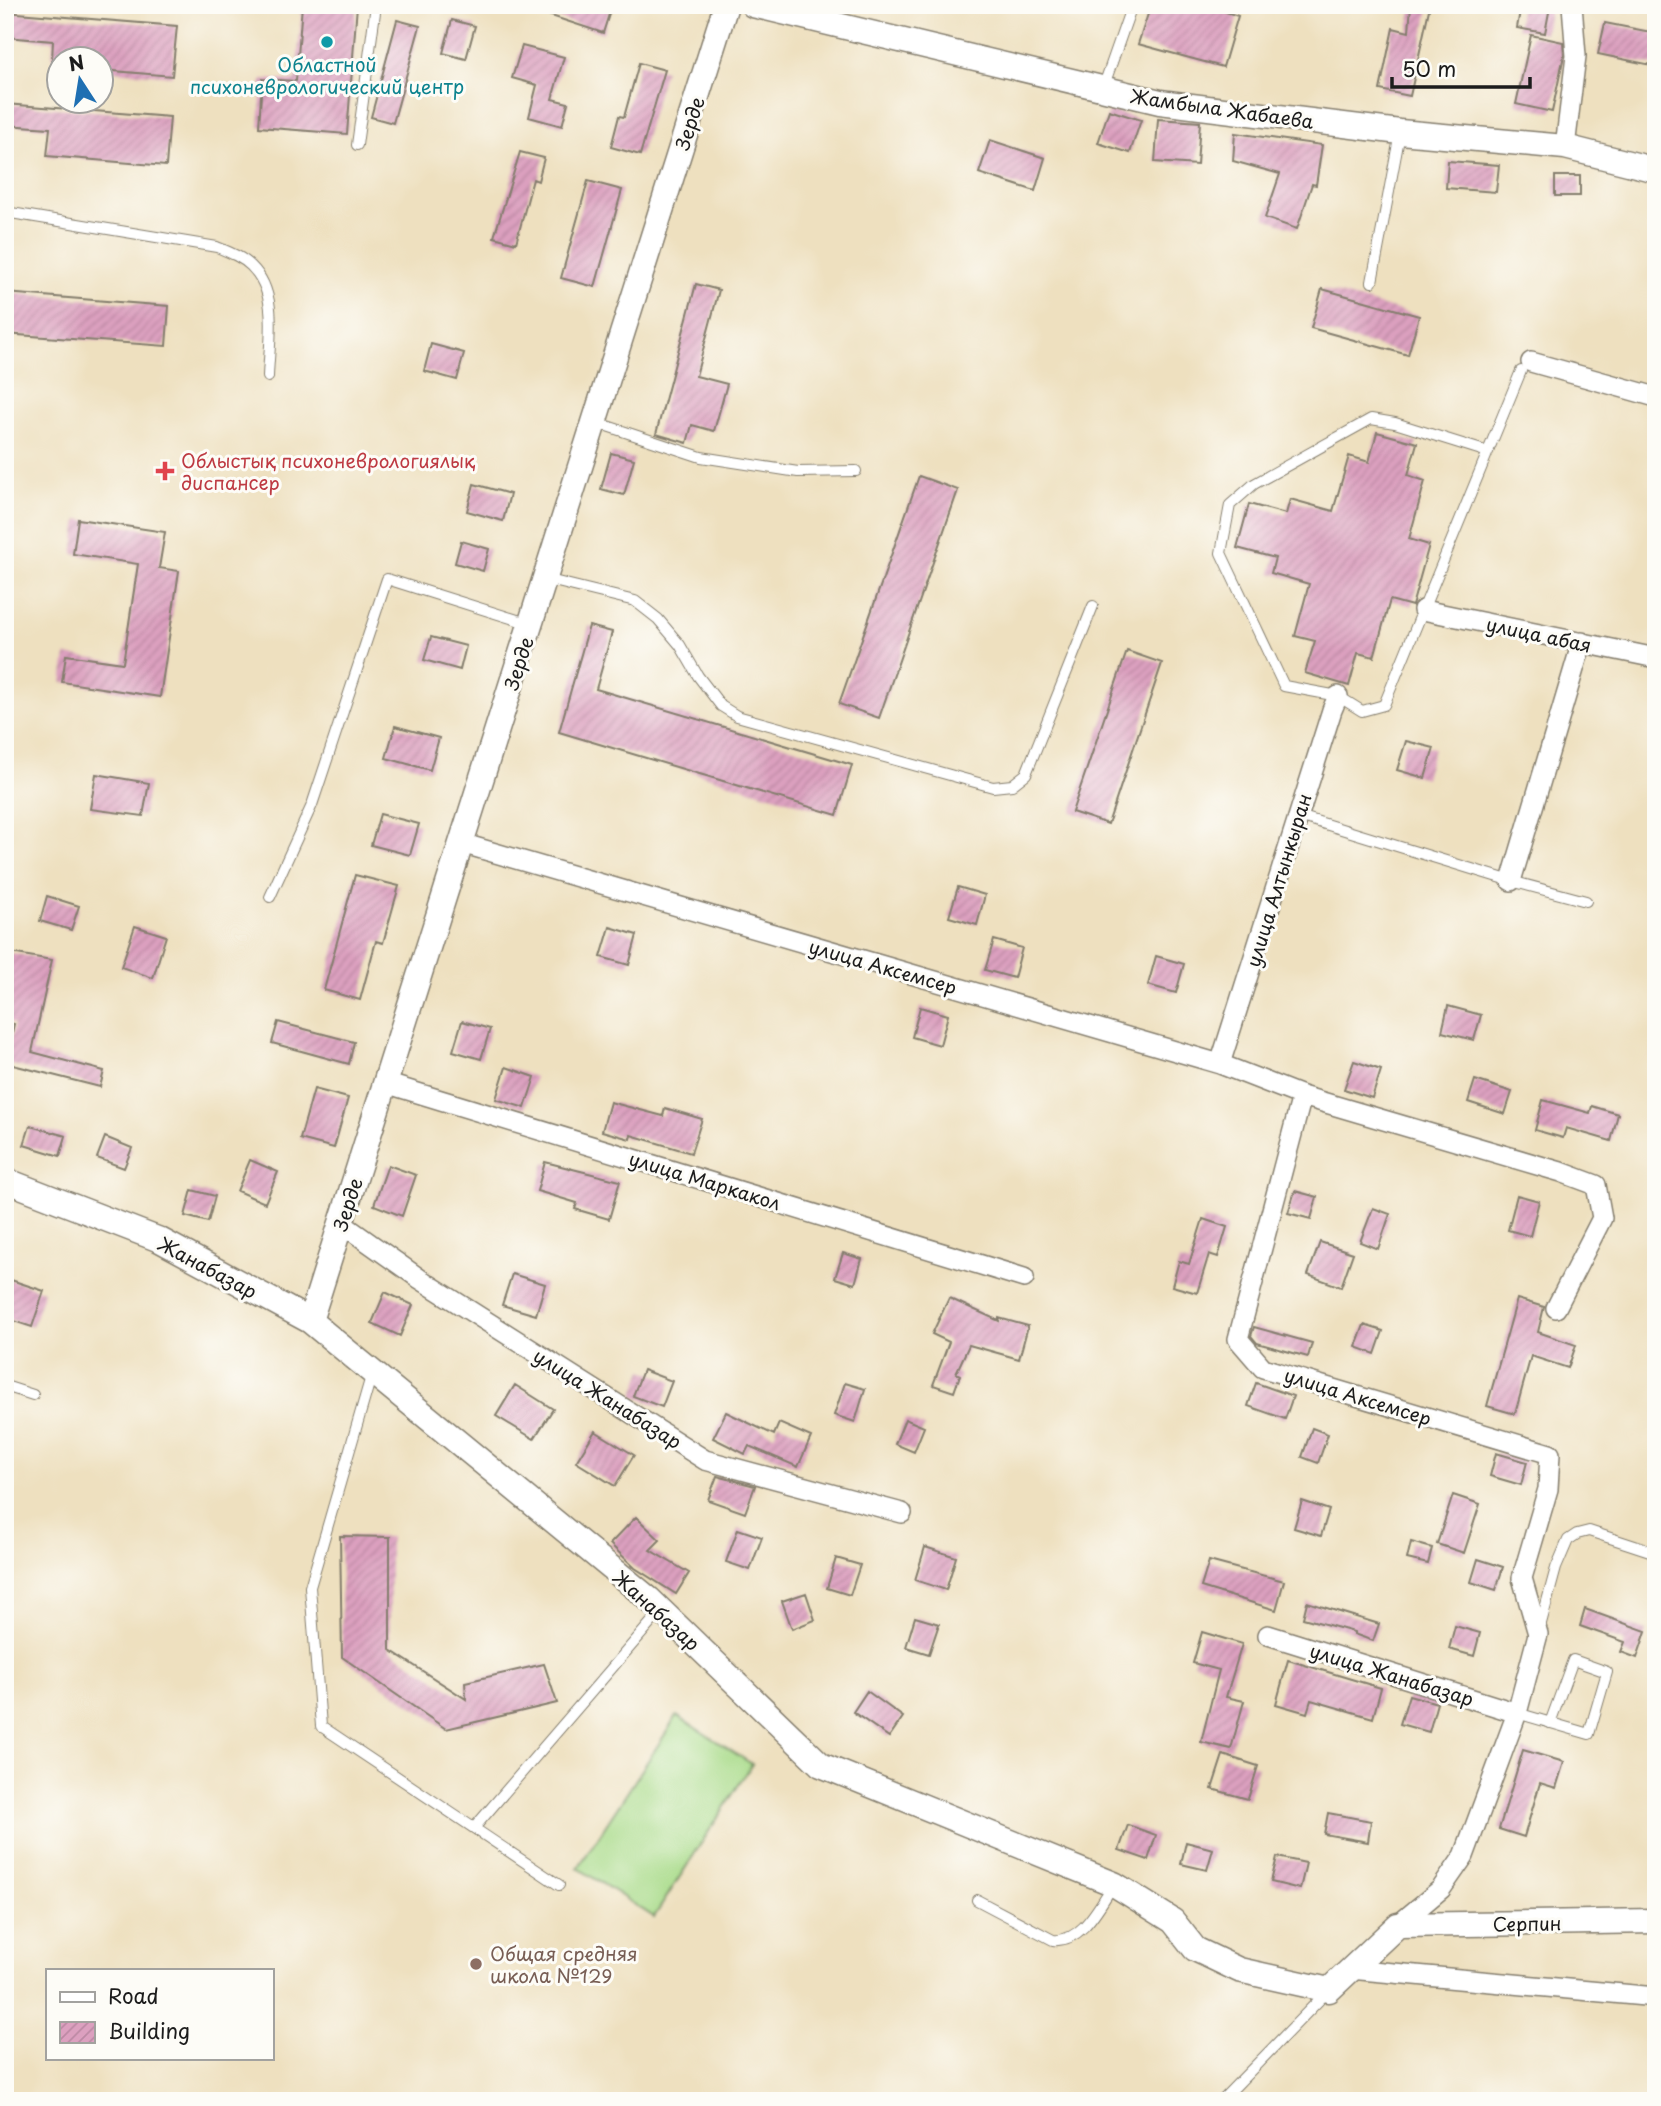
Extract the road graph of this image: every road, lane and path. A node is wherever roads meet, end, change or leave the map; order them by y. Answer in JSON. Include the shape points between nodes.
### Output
{"nodes":[{"id":1,"x":376,"y":5,"type":"edge"},
{"id":2,"x":726,"y":5,"type":"edge"},
{"id":3,"x":753,"y":5,"type":"edge"},
{"id":4,"x":1132,"y":5,"type":"edge"},
{"id":5,"x":1572,"y":5,"type":"edge"},
{"id":6,"x":1102,"y":88,"type":"junction"},
{"id":7,"x":1400,"y":132,"type":"junction"},
{"id":8,"x":357,"y":145,"type":"dead end"},
{"id":9,"x":1565,"y":147,"type":"junction"},
{"id":10,"x":1656,"y":170,"type":"edge"},
{"id":11,"x":5,"y":212,"type":"edge"},
{"id":12,"x":1372,"y":282,"type":"dead end"},
{"id":13,"x":1526,"y":367,"type":"joint"},
{"id":14,"x":268,"y":377,"type":"dead end"},
{"id":15,"x":1656,"y":397,"type":"edge"},
{"id":16,"x":594,"y":422,"type":"junction"},
{"id":17,"x":1488,"y":452,"type":"junction"},
{"id":18,"x":856,"y":471,"type":"dead end"},
{"id":19,"x":545,"y":579,"type":"junction"},
{"id":20,"x":1093,"y":606,"type":"dead end"},
{"id":21,"x":1423,"y":610,"type":"junction"},
{"id":22,"x":531,"y":624,"type":"junction"},
{"id":23,"x":1582,"y":642,"type":"junction"},
{"id":24,"x":1656,"y":657,"type":"edge"},
{"id":25,"x":1338,"y":696,"type":"junction"},
{"id":26,"x":1299,"y":816,"type":"junction"},
{"id":27,"x":461,"y":843,"type":"junction"},
{"id":28,"x":1511,"y":881,"type":"junction"},
{"id":29,"x":270,"y":897,"type":"dead end"},
{"id":30,"x":1586,"y":901,"type":"dead end"},
{"id":31,"x":1220,"y":1065,"type":"junction"},
{"id":32,"x":386,"y":1083,"type":"junction"},
{"id":33,"x":1303,"y":1096,"type":"junction"},
{"id":34,"x":5,"y":1180,"type":"edge"},
{"id":35,"x":341,"y":1223,"type":"junction"},
{"id":36,"x":1024,"y":1278,"type":"dead end"},
{"id":37,"x":1556,"y":1308,"type":"dead end"},
{"id":38,"x":310,"y":1321,"type":"junction"},
{"id":39,"x":372,"y":1373,"type":"junction"},
{"id":40,"x":5,"y":1386,"type":"edge"},
{"id":41,"x":33,"y":1395,"type":"dead end"},
{"id":42,"x":902,"y":1513,"type":"dead end"},
{"id":43,"x":1656,"y":1553,"type":"edge"},
{"id":44,"x":661,"y":1611,"type":"junction"},
{"id":45,"x":1538,"y":1634,"type":"junction"},
{"id":46,"x":1268,"y":1635,"type":"dead end"},
{"id":47,"x":1517,"y":1713,"type":"junction"},
{"id":48,"x":1550,"y":1723,"type":"junction"},
{"id":49,"x":474,"y":1828,"type":"junction"},
{"id":50,"x":1114,"y":1884,"type":"junction"},
{"id":51,"x":559,"y":1885,"type":"dead end"},
{"id":52,"x":977,"y":1900,"type":"dead end"},
{"id":53,"x":1656,"y":1921,"type":"edge"},
{"id":54,"x":1398,"y":1925,"type":"junction"},
{"id":55,"x":1350,"y":1969,"type":"junction"},
{"id":56,"x":1329,"y":1990,"type":"junction"},
{"id":57,"x":1656,"y":1997,"type":"edge"},
{"id":58,"x":1222,"y":2101,"type":"edge"}],
"edges":[{"from":1,"to":8,"type":"lane"},
{"from":2,"to":16,"type":"street","name":"Зерде"},
{"from":3,"to":6,"type":"street","name":"Жамбыла Жабаева"},
{"from":4,"to":6,"type":"lane"},
{"from":5,"to":9,"type":"street","via":[[1576,56]]},
{"from":6,"to":7,"type":"street","name":"Жамбыла Жабаева","via":[[1160,102]]},
{"from":7,"to":9,"type":"street","name":"Жамбыла Жабаева"},
{"from":7,"to":12,"type":"lane"},
{"from":9,"to":10,"type":"street","name":"Жамбыла Жабаева"},
{"from":11,"to":14,"type":"lane","via":[[217,247],[234,254],[251,265],[265,285],[271,309]]},
{"from":13,"to":15,"type":"street"},
{"from":13,"to":17,"type":"lane"},
{"from":16,"to":18,"type":"lane","via":[[701,457],[797,472]]},
{"from":16,"to":19,"type":"street","name":"Зерде"},
{"from":17,"to":21,"type":"lane"},
{"from":17,"to":25,"type":"lane","via":[[1371,419],[1254,484],[1230,505],[1222,554],[1284,686]]},
{"from":19,"to":20,"type":"lane","via":[[635,600],[680,645],[721,706],[737,716],[993,787],[1012,785],[1026,774]]},
{"from":19,"to":22,"type":"street","name":"Зерде"},
{"from":21,"to":23,"type":"street","name":"улица абая"},
{"from":21,"to":25,"type":"lane","via":[[1384,705],[1362,712]]},
{"from":22,"to":27,"type":"street","name":"Зерде"},
{"from":22,"to":29,"type":"lane","via":[[387,579],[312,805]]},
{"from":23,"to":24,"type":"street","name":"улица абая"},
{"from":23,"to":28,"type":"street"},
{"from":25,"to":26,"type":"street","name":"улица Алтынкыран"},
{"from":26,"to":28,"type":"lane"},
{"from":26,"to":31,"type":"street","name":"улица Алтынкыран"},
{"from":27,"to":31,"type":"street","name":"улица Аксемсер"},
{"from":27,"to":32,"type":"street","name":"Зерде"},
{"from":28,"to":30,"type":"lane"},
{"from":31,"to":33,"type":"street","name":"улица Аксемсер"},
{"from":32,"to":35,"type":"street","name":"Зерде"},
{"from":32,"to":36,"type":"street","name":"улица Маркакол"},
{"from":33,"to":37,"type":"street","name":"улица Аксемсер","via":[[1596,1185],[1602,1218]]},
{"from":33,"to":45,"type":"street","name":"улица Аксемсер","via":[[1238,1339],[1263,1368],[1550,1454],[1548,1489],[1522,1578]]},
{"from":34,"to":38,"type":"street","name":"Жанабазар","via":[[160,1240]]},
{"from":35,"to":38,"type":"street","name":"Зерде"},
{"from":35,"to":42,"type":"street","name":"улица Жанабазар","via":[[420,1279],[705,1460]]},
{"from":38,"to":39,"type":"street","name":"Жанабазар"},
{"from":39,"to":44,"type":"street","name":"Жанабазар"},
{"from":39,"to":49,"type":"lane","via":[[310,1587],[321,1726]]},
{"from":40,"to":41,"type":"lane"},
{"from":43,"to":45,"type":"lane","via":[[1589,1531],[1568,1540]]},
{"from":44,"to":49,"type":"lane"},
{"from":44,"to":50,"type":"street","name":"Жанабазар","via":[[821,1765]]},
{"from":45,"to":47,"type":"street"},
{"from":46,"to":47,"type":"street","name":"улица Жанабазар"},
{"from":47,"to":48,"type":"lane"},
{"from":47,"to":54,"type":"street","via":[[1464,1856],[1441,1889]]},
{"from":48,"to":48,"type":"lane","via":[[1589,1734],[1607,1672],[1573,1660]]},
{"from":49,"to":51,"type":"lane"},
{"from":50,"to":52,"type":"lane","via":[[1078,1934],[1063,1941]]},
{"from":50,"to":56,"type":"street","name":"Жанабазар","via":[[1173,1921],[1195,1949],[1239,1970]]},
{"from":53,"to":54,"type":"street","name":"Серпин"},
{"from":54,"to":55,"type":"street"},
{"from":55,"to":56,"type":"street"},
{"from":55,"to":57,"type":"street"},
{"from":56,"to":58,"type":"lane"}]}
